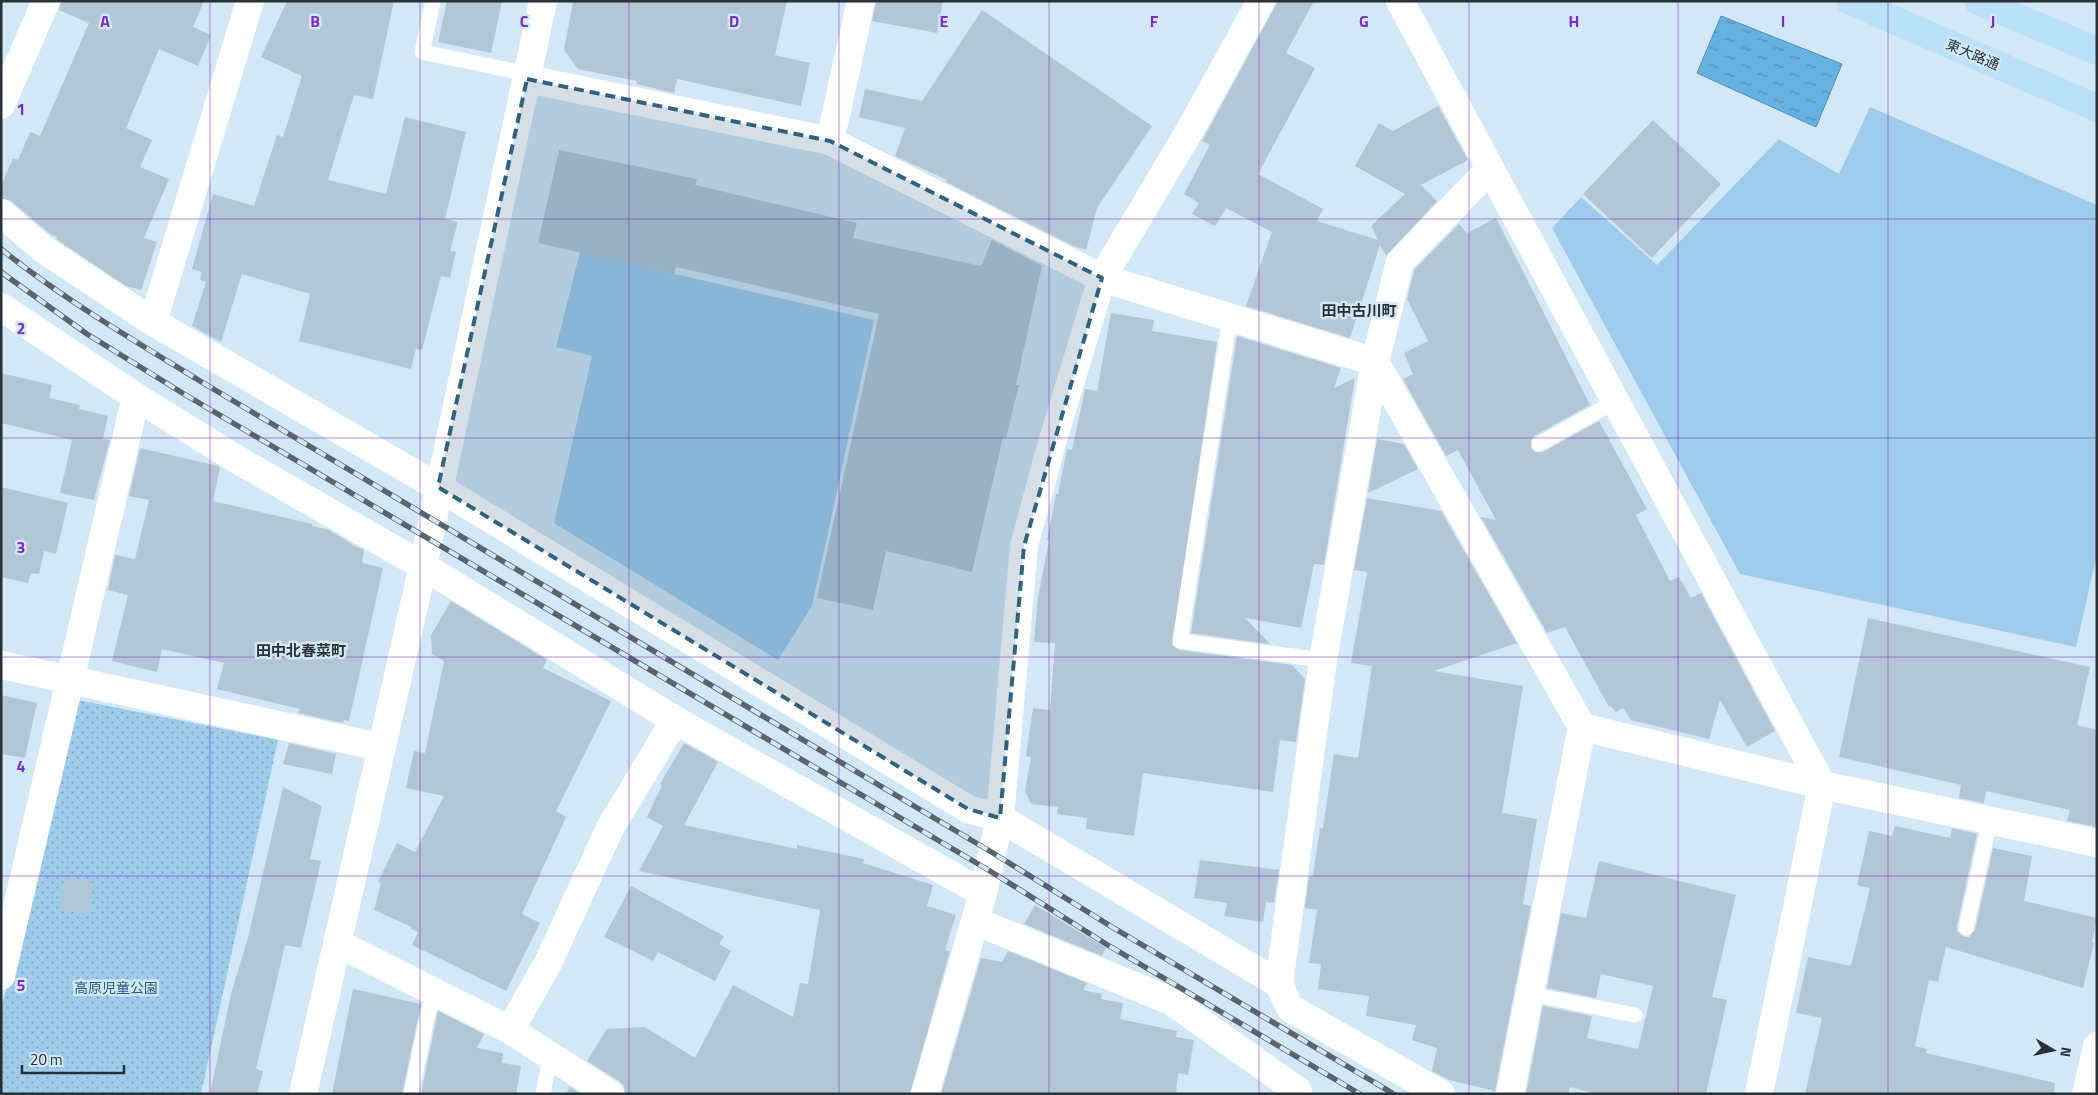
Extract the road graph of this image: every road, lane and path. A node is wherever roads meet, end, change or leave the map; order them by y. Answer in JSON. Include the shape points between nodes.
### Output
{"nodes":[{"id":1,"x":46,"y":1,"type":"edge"},
{"id":2,"x":250,"y":1,"type":"edge"},
{"id":3,"x":432,"y":1,"type":"edge"},
{"id":4,"x":543,"y":1,"type":"edge"},
{"id":5,"x":860,"y":1,"type":"edge"},
{"id":6,"x":1261,"y":1,"type":"edge"},
{"id":7,"x":1400,"y":1,"type":"edge"},
{"id":8,"x":1850,"y":1,"type":"edge"},
{"id":9,"x":1978,"y":1,"type":"edge"},
{"id":10,"x":2097,"y":51,"type":"edge"},
{"id":11,"x":528,"y":76,"type":"junction"},
{"id":12,"x":1,"y":105,"type":"edge"},
{"id":13,"x":2097,"y":108,"type":"edge"},
{"id":14,"x":830,"y":141,"type":"junction"},
{"id":15,"x":1490,"y":170,"type":"junction"},
{"id":16,"x":1,"y":213,"type":"edge"},
{"id":17,"x":1102,"y":278,"type":"junction"},
{"id":18,"x":1,"y":307,"type":"edge"},
{"id":19,"x":1230,"y":317,"type":"junction"},
{"id":20,"x":153,"y":322,"type":"junction"},
{"id":21,"x":1375,"y":362,"type":"junction"},
{"id":22,"x":136,"y":397,"type":"junction"},
{"id":23,"x":1615,"y":402,"type":"junction"},
{"id":24,"x":1539,"y":444,"type":"dead end"},
{"id":25,"x":438,"y":487,"type":"junction"},
{"id":26,"x":423,"y":566,"type":"junction"},
{"id":27,"x":1324,"y":660,"type":"junction"},
{"id":28,"x":1,"y":665,"type":"edge"},
{"id":29,"x":70,"y":681,"type":"junction"},
{"id":30,"x":675,"y":720,"type":"junction"},
{"id":31,"x":1582,"y":727,"type":"junction"},
{"id":32,"x":380,"y":747,"type":"junction"},
{"id":33,"x":1822,"y":785,"type":"junction"},
{"id":34,"x":1000,"y":818,"type":"junction"},
{"id":35,"x":1990,"y":820,"type":"junction"},
{"id":36,"x":2097,"y":842,"type":"edge"},
{"id":37,"x":983,"y":893,"type":"junction"},
{"id":38,"x":975,"y":921,"type":"junction"},
{"id":39,"x":1966,"y":928,"type":"dead end"},
{"id":40,"x":337,"y":943,"type":"junction"},
{"id":41,"x":1,"y":976,"type":"edge"},
{"id":42,"x":1279,"y":984,"type":"junction"},
{"id":43,"x":433,"y":990,"type":"junction"},
{"id":44,"x":1530,"y":994,"type":"junction"},
{"id":45,"x":1635,"y":1015,"type":"dead end"},
{"id":46,"x":510,"y":1030,"type":"junction"},
{"id":47,"x":2097,"y":1046,"type":"edge"},
{"id":48,"x":550,"y":1057,"type":"junction"},
{"id":49,"x":2091,"y":1083,"type":"edge"},
{"id":50,"x":1300,"y":1093,"type":"edge"},
{"id":51,"x":303,"y":1094,"type":"edge"},
{"id":52,"x":411,"y":1094,"type":"edge"},
{"id":53,"x":543,"y":1094,"type":"edge"},
{"id":54,"x":610,"y":1094,"type":"edge"},
{"id":55,"x":925,"y":1094,"type":"edge"},
{"id":56,"x":1441,"y":1094,"type":"edge"},
{"id":57,"x":1510,"y":1094,"type":"edge"},
{"id":58,"x":1759,"y":1094,"type":"edge"}],
"edges":[{"from":1,"to":12,"type":"street"},
{"from":2,"to":20,"type":"street"},
{"from":3,"to":11,"type":"lane","via":[[422,52]]},
{"from":4,"to":11,"type":"street"},
{"from":5,"to":14,"type":"street"},
{"from":6,"to":17,"type":"street","via":[[1190,130]]},
{"from":7,"to":15,"type":"street"},
{"from":8,"to":13,"type":"main road","name":"東大路通"},
{"from":9,"to":10,"type":"main road"},
{"from":11,"to":14,"type":"street"},
{"from":11,"to":25,"type":"street"},
{"from":14,"to":17,"type":"street"},
{"from":15,"to":21,"type":"street","via":[[1400,262]]},
{"from":15,"to":23,"type":"street"},
{"from":16,"to":20,"type":"street","via":[[43,249]]},
{"from":17,"to":19,"type":"street"},
{"from":17,"to":34,"type":"street","via":[[1024,546]]},
{"from":18,"to":22,"type":"street"},
{"from":19,"to":21,"type":"street"},
{"from":19,"to":27,"type":"lane","via":[[1180,641]]},
{"from":20,"to":25,"type":"street"},
{"from":21,"to":27,"type":"street"},
{"from":21,"to":31,"type":"street"},
{"from":22,"to":26,"type":"street","via":[[238,460]]},
{"from":22,"to":29,"type":"street"},
{"from":23,"to":24,"type":"lane"},
{"from":23,"to":33,"type":"street"},
{"from":25,"to":26,"type":"street"},
{"from":25,"to":34,"type":"street","via":[[968,809]]},
{"from":26,"to":30,"type":"street"},
{"from":26,"to":32,"type":"street"},
{"from":27,"to":42,"type":"street"},
{"from":28,"to":29,"type":"street"},
{"from":29,"to":32,"type":"street"},
{"from":29,"to":41,"type":"street"},
{"from":30,"to":37,"type":"street"},
{"from":30,"to":46,"type":"street","via":[[610,828],[548,962]]},
{"from":31,"to":33,"type":"street"},
{"from":31,"to":44,"type":"street"},
{"from":32,"to":40,"type":"street"},
{"from":33,"to":35,"type":"street"},
{"from":33,"to":58,"type":"street"},
{"from":34,"to":37,"type":"street"},
{"from":34,"to":42,"type":"street"},
{"from":35,"to":36,"type":"street"},
{"from":35,"to":39,"type":"lane"},
{"from":37,"to":38,"type":"street"},
{"from":38,"to":50,"type":"street","via":[[1171,1001]]},
{"from":38,"to":55,"type":"street"},
{"from":40,"to":43,"type":"street"},
{"from":40,"to":51,"type":"street"},
{"from":42,"to":56,"type":"street","via":[[1290,1008]]},
{"from":43,"to":46,"type":"street"},
{"from":43,"to":52,"type":"lane"},
{"from":44,"to":45,"type":"lane"},
{"from":44,"to":57,"type":"street"},
{"from":46,"to":48,"type":"street"},
{"from":47,"to":49,"type":"street"},
{"from":48,"to":53,"type":"lane"},
{"from":48,"to":54,"type":"street"}]}
